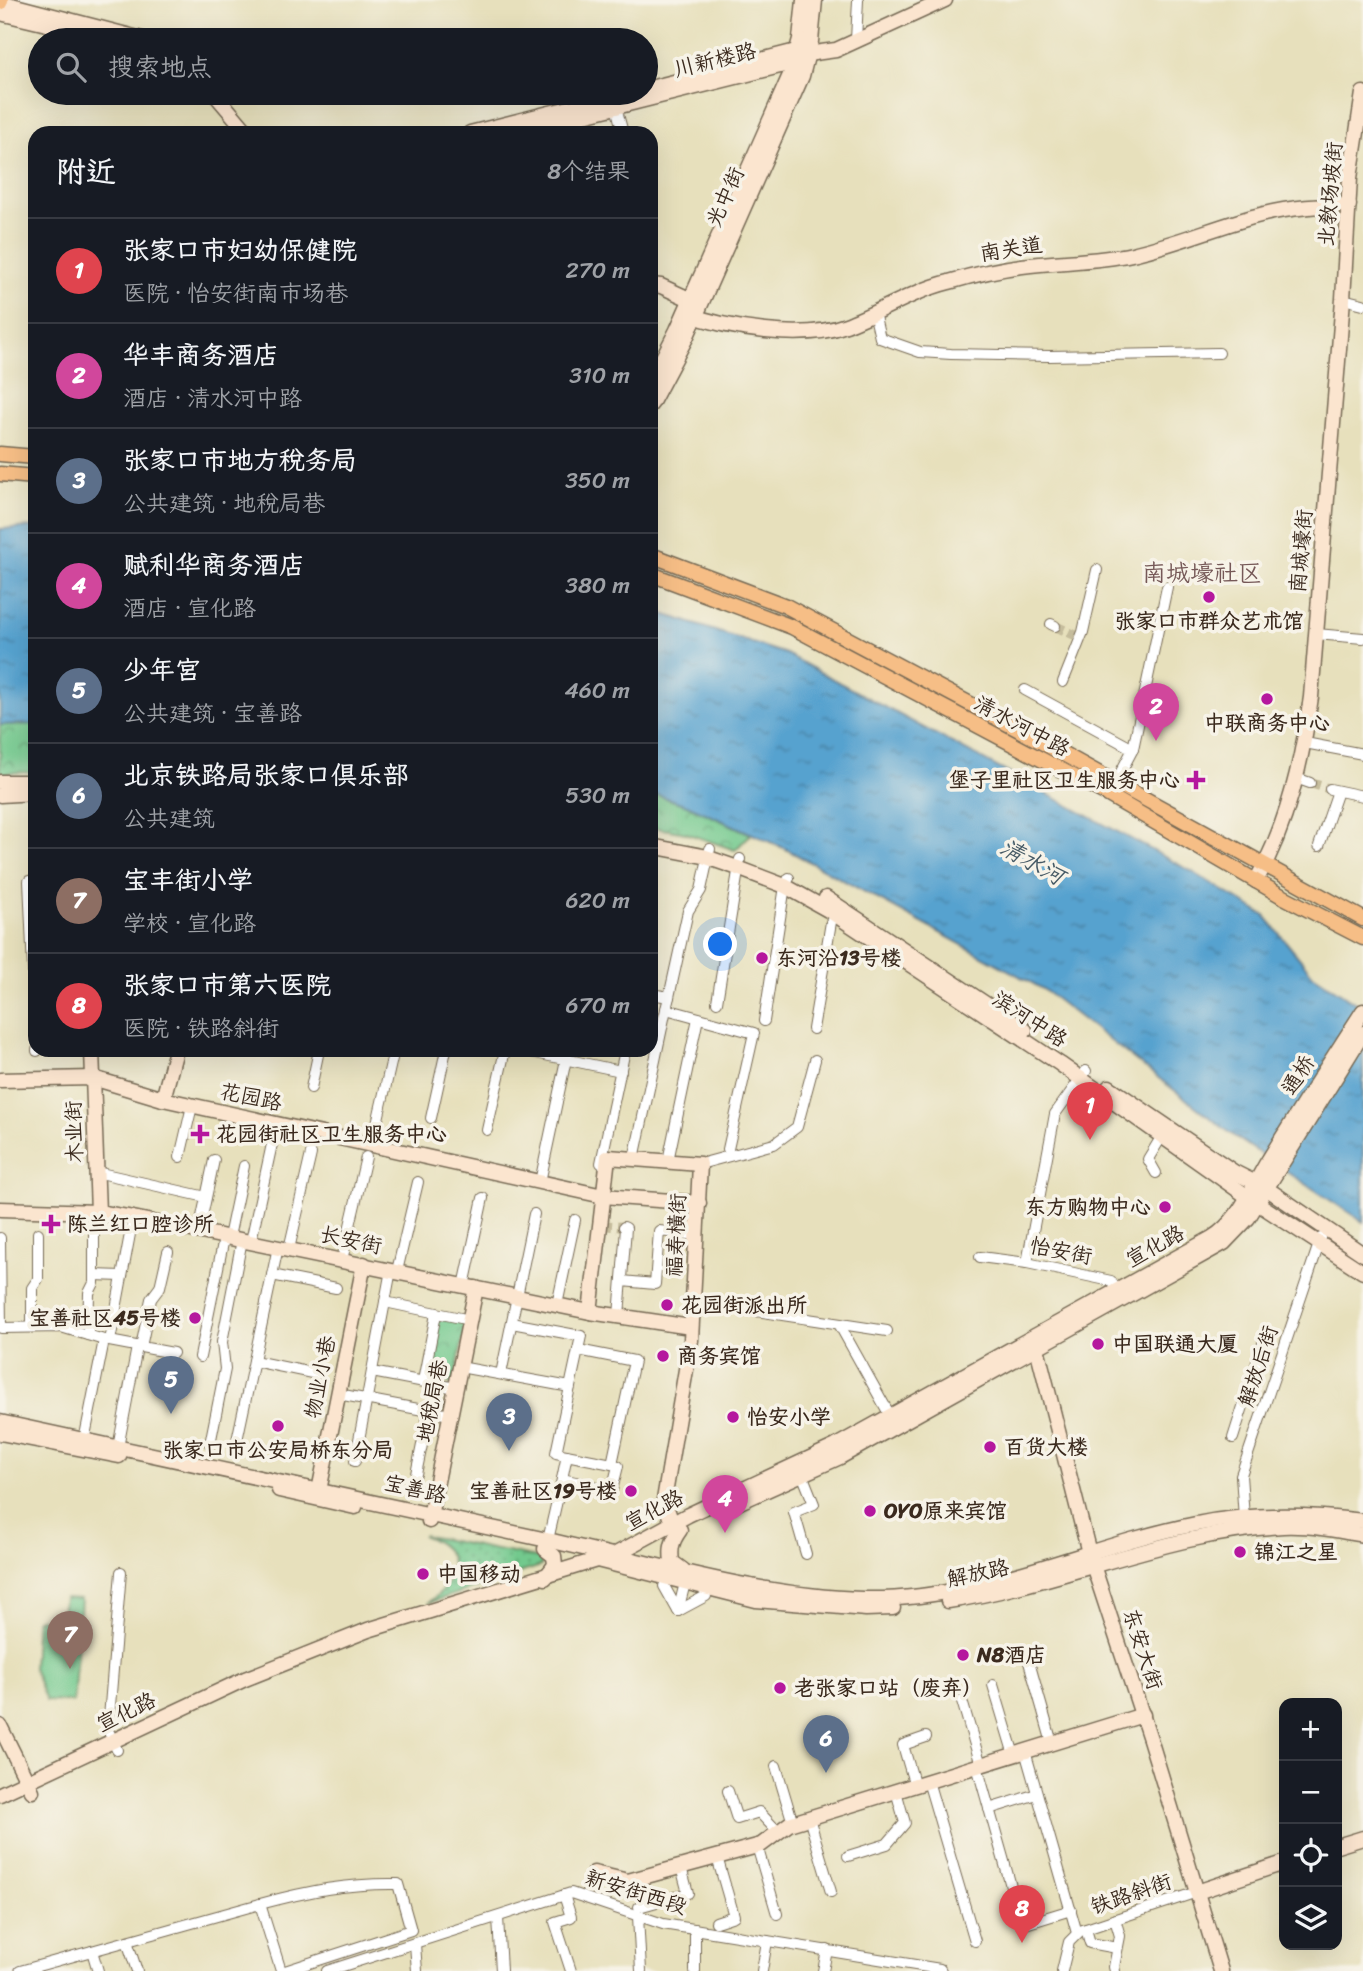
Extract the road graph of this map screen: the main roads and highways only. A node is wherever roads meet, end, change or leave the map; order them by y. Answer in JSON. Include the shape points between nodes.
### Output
{"nodes":[{"id":1,"x":0,"y":454,"type":"edge"},
{"id":2,"x":28,"y":456,"type":"edge"},
{"id":3,"x":0,"y":474,"type":"edge"},
{"id":4,"x":28,"y":476,"type":"edge"},
{"id":5,"x":658,"y":558,"type":"edge"},
{"id":6,"x":658,"y":577,"type":"edge"},
{"id":7,"x":1363,"y":919,"type":"edge"},
{"id":8,"x":1363,"y":938,"type":"edge"}],
"edges":[{"from":1,"to":2,"type":"main road"},
{"from":3,"to":4,"type":"main road"},
{"from":5,"to":7,"type":"main road","name":"清水河中路","via":[[786,606]]},
{"from":6,"to":8,"type":"main road","name":"清水河中路","via":[[792,627],[1103,792]]}]}
